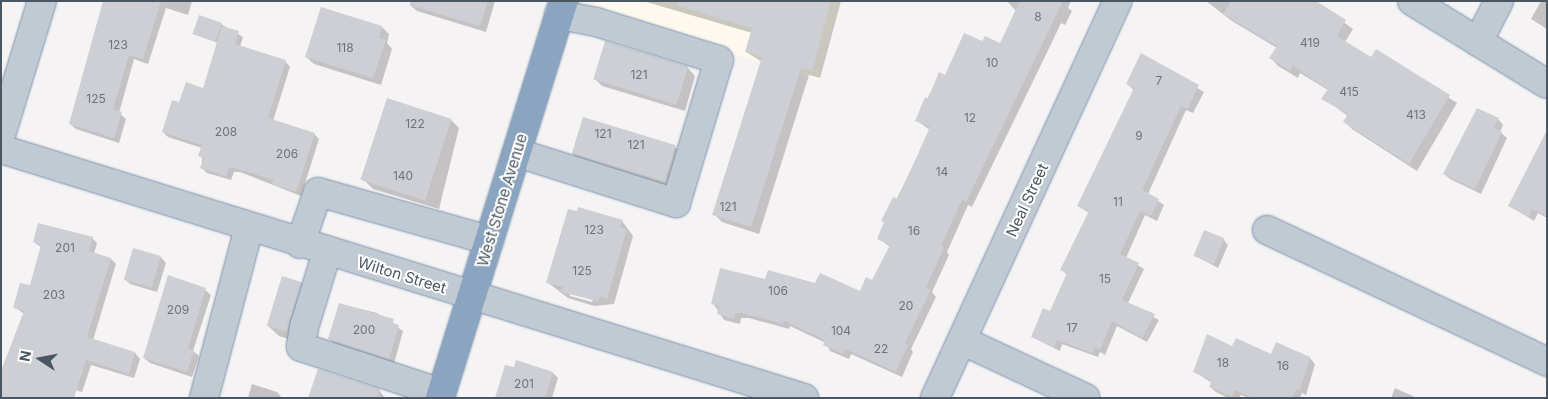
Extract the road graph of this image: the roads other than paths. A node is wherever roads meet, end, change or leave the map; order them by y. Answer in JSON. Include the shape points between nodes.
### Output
{"nodes":[{"id":1,"x":42,"y":1,"type":"edge"},
{"id":2,"x":1118,"y":1,"type":"edge"},
{"id":3,"x":1412,"y":1,"type":"edge"},
{"id":4,"x":1500,"y":1,"type":"edge"},
{"id":5,"x":562,"y":8,"type":"edge"},
{"id":6,"x":1478,"y":42,"type":"junction"},
{"id":7,"x":1547,"y":84,"type":"edge"},
{"id":8,"x":1,"y":135,"type":"edge"},
{"id":9,"x":1,"y":149,"type":"edge"},
{"id":10,"x":518,"y":153,"type":"junction"},
{"id":11,"x":249,"y":228,"type":"junction"},
{"id":12,"x":1267,"y":230,"type":"dead end"},
{"id":13,"x":489,"y":240,"type":"junction"},
{"id":14,"x":300,"y":244,"type":"junction"},
{"id":15,"x":327,"y":252,"type":"junction"},
{"id":16,"x":472,"y":296,"type":"junction"},
{"id":17,"x":962,"y":341,"type":"junction"},
{"id":18,"x":1547,"y":362,"type":"edge"},
{"id":19,"x":441,"y":395,"type":"edge"},
{"id":20,"x":204,"y":398,"type":"edge"},
{"id":21,"x":804,"y":398,"type":"edge"},
{"id":22,"x":935,"y":398,"type":"edge"},
{"id":23,"x":1085,"y":398,"type":"edge"}],
"edges":[{"from":1,"to":8,"type":"street"},
{"from":2,"to":17,"type":"street","name":"Neal Street"},
{"from":3,"to":6,"type":"street"},
{"from":4,"to":6,"type":"street"},
{"from":5,"to":10,"type":"highway","name":"West Stone Avenue"},
{"from":5,"to":10,"type":"street","via":[[596,22],[719,60],[676,203]]},
{"from":6,"to":7,"type":"street"},
{"from":9,"to":11,"type":"street","name":"Wilton Street"},
{"from":10,"to":13,"type":"highway","name":"West Stone Avenue"},
{"from":11,"to":14,"type":"street","name":"Wilton Street"},
{"from":11,"to":20,"type":"street"},
{"from":12,"to":18,"type":"street"},
{"from":13,"to":14,"type":"street","via":[[318,192]]},
{"from":13,"to":16,"type":"highway","name":"West Stone Avenue"},
{"from":14,"to":15,"type":"street","name":"Wilton Street"},
{"from":15,"to":16,"type":"street","name":"Wilton Street"},
{"from":15,"to":19,"type":"street","via":[[301,347]]},
{"from":16,"to":19,"type":"highway","name":"West Stone Avenue"},
{"from":16,"to":21,"type":"street","name":"Wilton Street"},
{"from":17,"to":22,"type":"street","name":"Neal Street"},
{"from":17,"to":23,"type":"street"}]}
